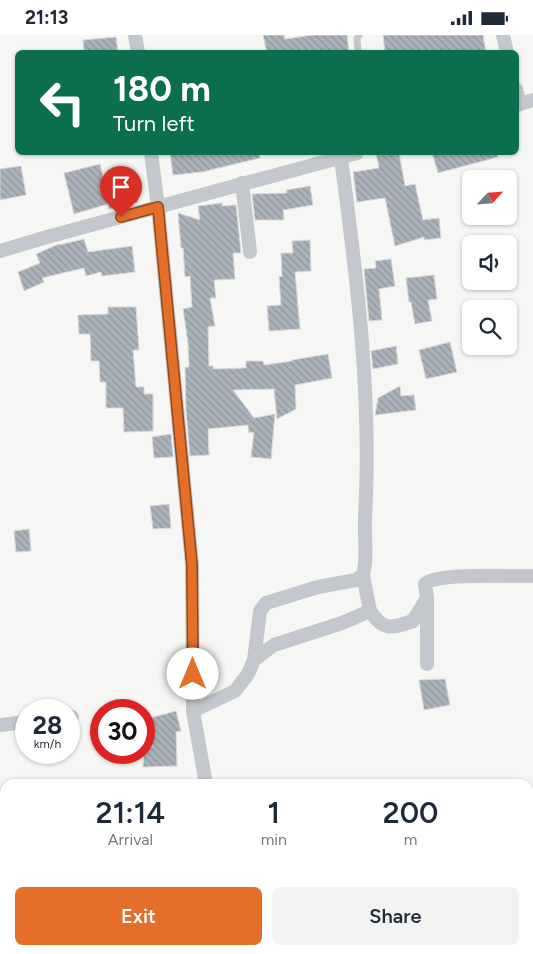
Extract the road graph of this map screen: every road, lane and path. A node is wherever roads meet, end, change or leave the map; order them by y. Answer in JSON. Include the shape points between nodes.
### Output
{"nodes":[{"id":1,"x":135,"y":35,"type":"edge"},
{"id":2,"x":359,"y":35,"type":"edge"},
{"id":3,"x":503,"y":35,"type":"edge"},
{"id":4,"x":138,"y":50,"type":"edge"},
{"id":5,"x":358,"y":50,"type":"edge"},
{"id":6,"x":506,"y":50,"type":"edge"},
{"id":7,"x":151,"y":155,"type":"edge"},
{"id":8,"x":351,"y":155,"type":"edge"},
{"id":9,"x":341,"y":158,"type":"junction"},
{"id":10,"x":242,"y":183,"type":"junction"},
{"id":11,"x":158,"y":207,"type":"junction"},
{"id":12,"x":0,"y":251,"type":"edge"},
{"id":13,"x":250,"y":252,"type":"dead end"},
{"id":14,"x":363,"y":575,"type":"junction"},
{"id":15,"x":531,"y":578,"type":"edge"},
{"id":16,"x":427,"y":598,"type":"junction"},
{"id":17,"x":370,"y":611,"type":"junction"},
{"id":18,"x":254,"y":660,"type":"junction"},
{"id":19,"x":427,"y":664,"type":"dead end"},
{"id":20,"x":193,"y":711,"type":"junction"},
{"id":21,"x":15,"y":723,"type":"edge"},
{"id":22,"x":0,"y":725,"type":"edge"},
{"id":23,"x":205,"y":779,"type":"edge"}],
"edges":[{"from":1,"to":4,"type":"street"},
{"from":2,"to":5,"type":"lane"},
{"from":3,"to":6,"type":"street"},
{"from":7,"to":11,"type":"street"},
{"from":8,"to":9,"type":"street"},
{"from":9,"to":10,"type":"street"},
{"from":9,"to":14,"type":"street","via":[[365,363],[368,489]]},
{"from":10,"to":11,"type":"street"},
{"from":10,"to":13,"type":"street"},
{"from":11,"to":12,"type":"street"},
{"from":11,"to":20,"type":"street","via":[[192,565]]},
{"from":14,"to":17,"type":"street"},
{"from":14,"to":18,"type":"street","via":[[356,580],[318,587],[266,603],[260,611]]},
{"from":15,"to":16,"type":"street","via":[[467,576],[433,579],[425,584]]},
{"from":16,"to":17,"type":"street","via":[[413,621],[396,627],[386,627],[377,622]]},
{"from":16,"to":19,"type":"street"},
{"from":17,"to":18,"type":"street","via":[[274,645]]},
{"from":18,"to":20,"type":"street","via":[[235,691]]},
{"from":20,"to":23,"type":"street"},
{"from":21,"to":22,"type":"street"}]}
